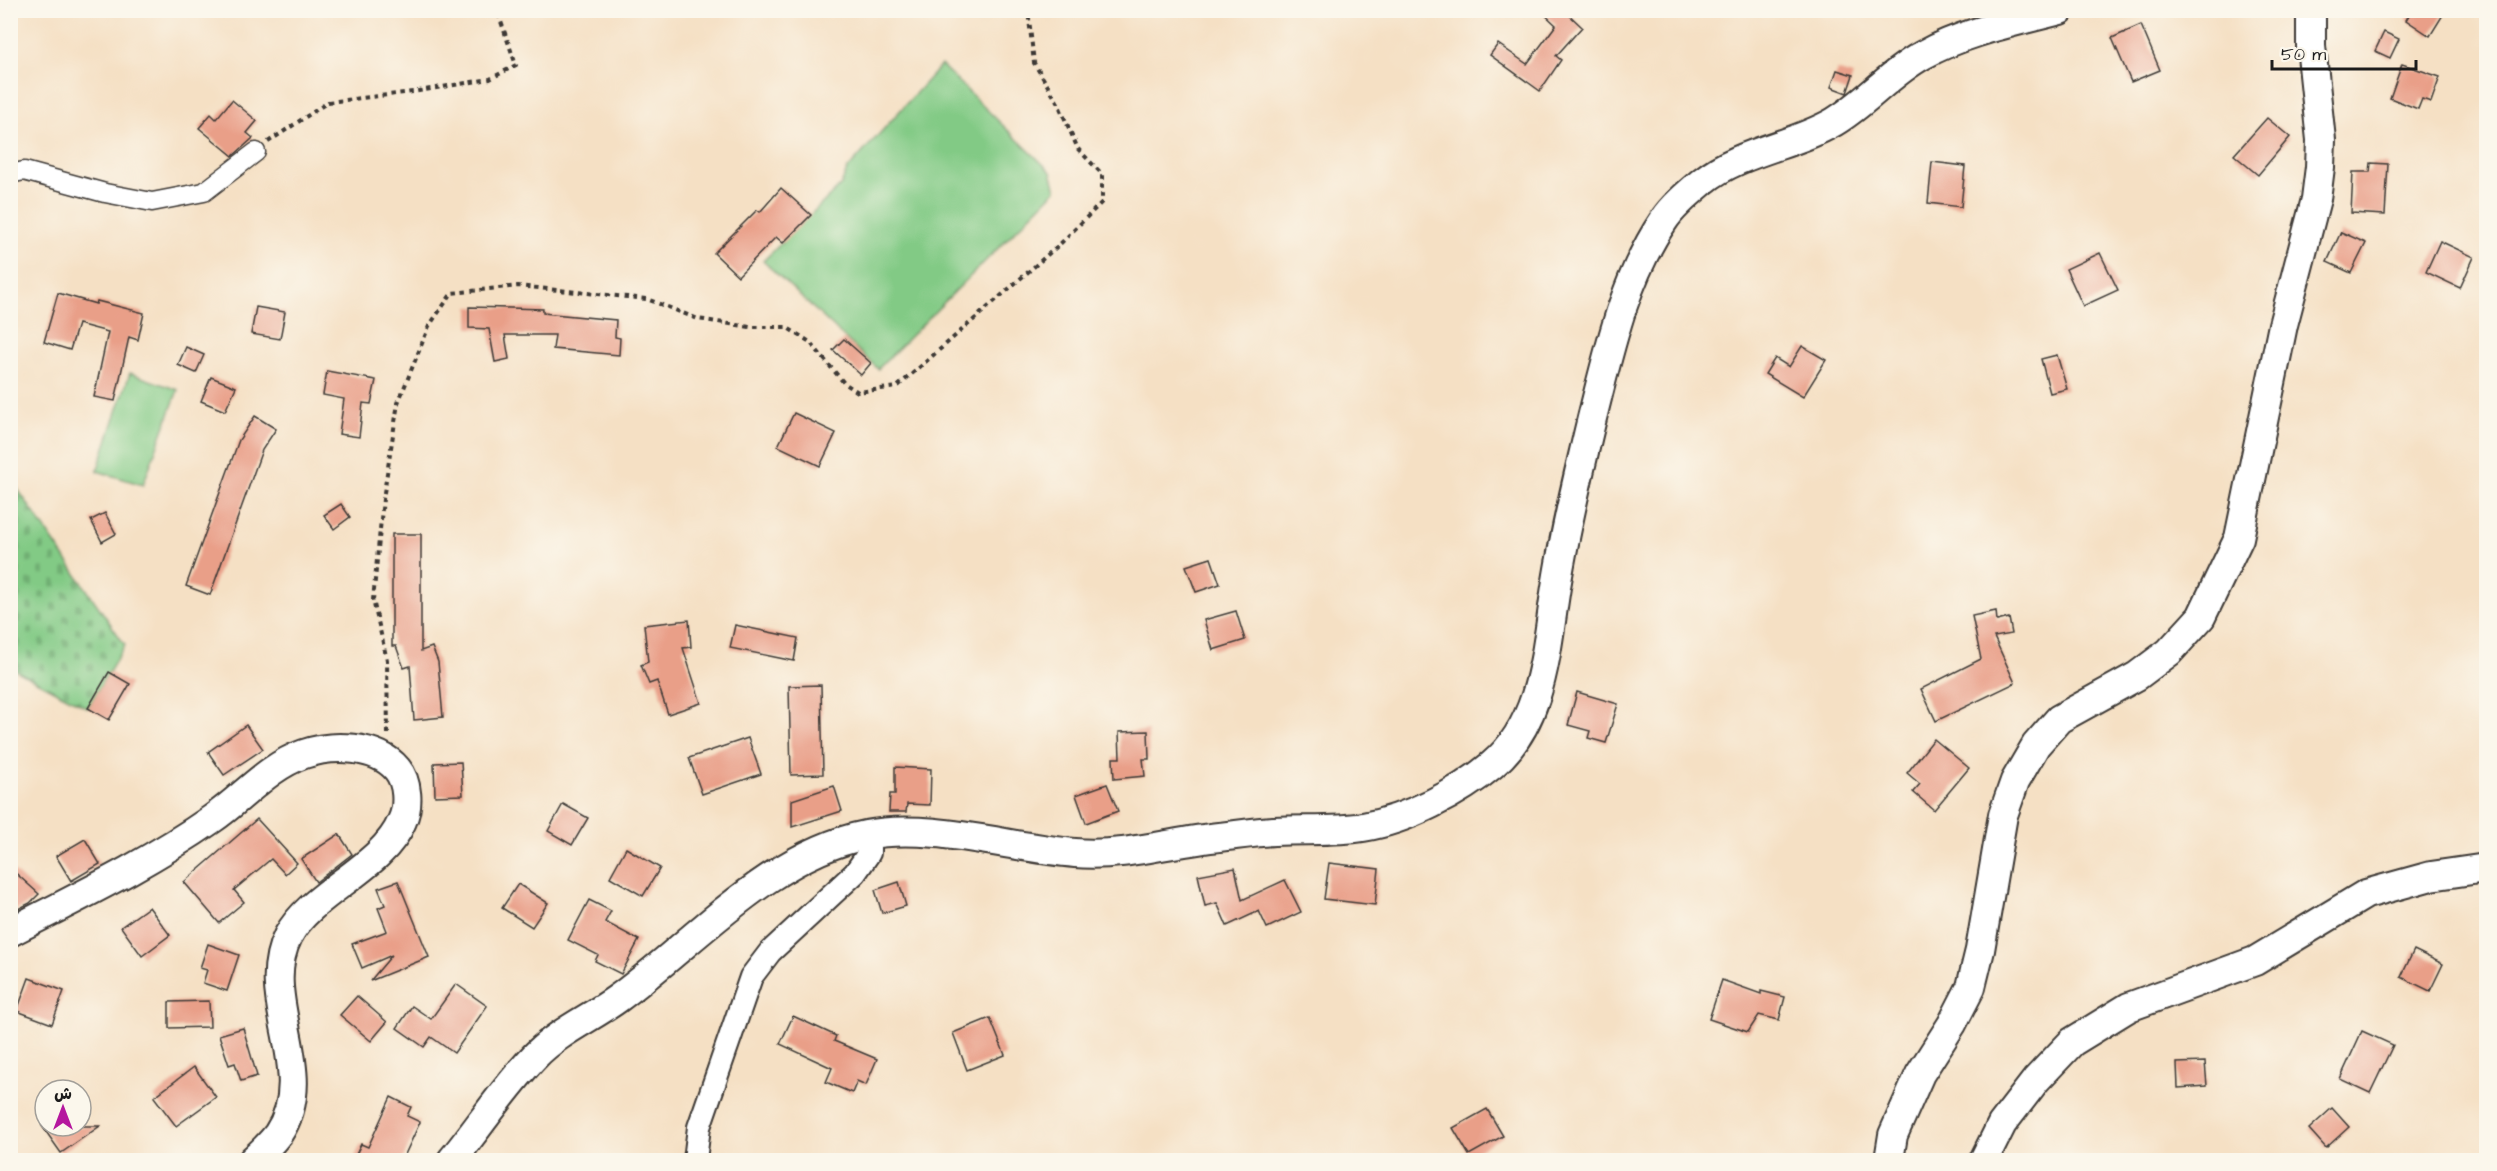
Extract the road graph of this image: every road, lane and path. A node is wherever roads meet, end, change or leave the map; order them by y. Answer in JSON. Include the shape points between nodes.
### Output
{"nodes":[{"id":1,"x":496,"y":10,"type":"edge"},
{"id":2,"x":1028,"y":10,"type":"edge"},
{"id":3,"x":2060,"y":10,"type":"edge"},
{"id":4,"x":2312,"y":10,"type":"edge"},
{"id":5,"x":256,"y":152,"type":"joint"},
{"id":6,"x":10,"y":174,"type":"edge"},
{"id":7,"x":387,"y":759,"type":"junction"},
{"id":8,"x":869,"y":834,"type":"junction"},
{"id":9,"x":2487,"y":868,"type":"edge"},
{"id":10,"x":10,"y":932,"type":"edge"},
{"id":11,"x":254,"y":1161,"type":"edge"},
{"id":12,"x":452,"y":1161,"type":"edge"},
{"id":13,"x":695,"y":1161,"type":"edge"},
{"id":14,"x":1889,"y":1161,"type":"edge"},
{"id":15,"x":1984,"y":1161,"type":"edge"}],
"edges":[{"from":1,"to":5,"type":"path","via":[[516,65],[490,79],[328,102]]},
{"from":2,"to":7,"type":"path","via":[[1034,63],[1058,103],[1078,149],[1101,174],[1101,202],[897,387],[858,392],[843,383],[810,342],[786,327],[750,327],[698,319],[647,299],[518,286],[453,292],[429,326],[398,403],[383,499],[373,600],[387,660]]},
{"from":3,"to":8,"type":"main road","via":[[2003,24],[1924,54],[1835,121],[1797,140],[1748,156],[1707,178],[1666,216],[1638,266],[1610,345],[1567,529],[1534,704],[1511,747],[1477,777],[1401,818],[1363,827],[1253,833],[1138,851],[1079,853],[928,833]]},
{"from":4,"to":14,"type":"main road","via":[[2321,140],[2316,199],[2283,326],[2239,538],[2201,617],[2169,652],[2137,676],[2059,719],[2036,745],[2015,782],[2003,815],[1971,987],[1920,1074],[1893,1135]]},
{"from":5,"to":6,"type":"street","via":[[204,192],[152,202],[24,171]]},
{"from":7,"to":10,"type":"main road","via":[[359,750],[332,748],[287,761],[260,778],[213,819],[170,846]]},
{"from":7,"to":11,"type":"main road","via":[[399,772],[405,787],[403,820],[378,853],[304,915],[280,952],[277,971],[293,1065],[293,1088],[278,1134]]},
{"from":8,"to":12,"type":"main road","via":[[833,845],[786,868],[731,906],[616,1000],[539,1052]]},
{"from":8,"to":13,"type":"street","via":[[869,853],[855,873],[770,952],[752,977],[699,1127]]},
{"from":9,"to":15,"type":"main road","via":[[2430,876],[2366,894],[2255,961],[2129,1007],[2072,1042],[2036,1080],[2002,1124]]}]}
